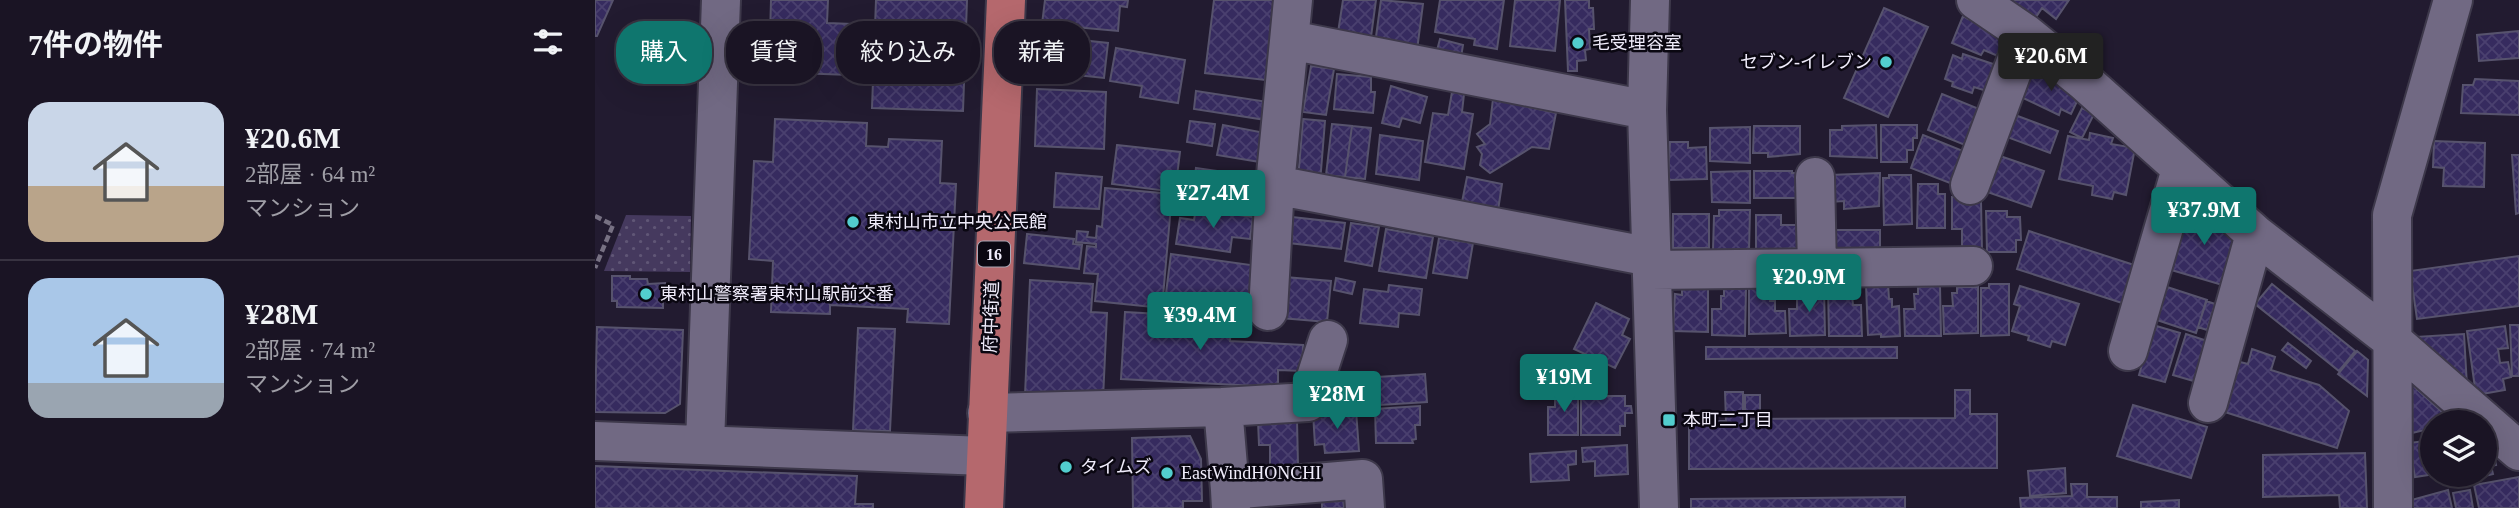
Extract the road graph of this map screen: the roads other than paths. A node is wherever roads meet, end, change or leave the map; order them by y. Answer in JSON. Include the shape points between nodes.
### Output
{"nodes":[{"id":1,"x":721,"y":0,"type":"edge"},
{"id":2,"x":1006,"y":0,"type":"edge"},
{"id":3,"x":1293,"y":0,"type":"edge"},
{"id":4,"x":1650,"y":0,"type":"edge"},
{"id":5,"x":1976,"y":0,"type":"edge"},
{"id":6,"x":2453,"y":0,"type":"edge"},
{"id":7,"x":2026,"y":34,"type":"junction"},
{"id":8,"x":1290,"y":40,"type":"junction"},
{"id":9,"x":1647,"y":110,"type":"junction"},
{"id":10,"x":2181,"y":169,"type":"junction"},
{"id":11,"x":1815,"y":177,"type":"dead end"},
{"id":12,"x":1275,"y":185,"type":"junction"},
{"id":13,"x":1970,"y":185,"type":"dead end"},
{"id":14,"x":2255,"y":234,"type":"junction"},
{"id":15,"x":1651,"y":264,"type":"junction"},
{"id":16,"x":1973,"y":266,"type":"dead end"},
{"id":17,"x":1817,"y":268,"type":"junction"},
{"id":18,"x":1268,"y":311,"type":"dead end"},
{"id":19,"x":1328,"y":340,"type":"dead end"},
{"id":20,"x":2393,"y":341,"type":"junction"},
{"id":21,"x":2128,"y":351,"type":"dead end"},
{"id":22,"x":2208,"y":403,"type":"dead end"},
{"id":23,"x":1223,"y":407,"type":"junction"},
{"id":24,"x":987,"y":413,"type":"junction"},
{"id":25,"x":595,"y":441,"type":"edge"},
{"id":26,"x":705,"y":444,"type":"junction"},
{"id":27,"x":2519,"y":451,"type":"edge"},
{"id":28,"x":985,"y":456,"type":"junction"},
{"id":29,"x":1231,"y":499,"type":"edge"},
{"id":30,"x":984,"y":508,"type":"edge"},
{"id":31,"x":1365,"y":508,"type":"edge"},
{"id":32,"x":1659,"y":508,"type":"edge"},
{"id":33,"x":2393,"y":508,"type":"edge"}],
"edges":[{"from":1,"to":26,"type":"street"},
{"from":2,"to":24,"type":"main road","name":"府中街道","number":"16"},
{"from":3,"to":8,"type":"street"},
{"from":4,"to":9,"type":"street"},
{"from":5,"to":7,"type":"street"},
{"from":6,"to":20,"type":"street","via":[[2392,215]]},
{"from":7,"to":10,"type":"street"},
{"from":7,"to":13,"type":"street"},
{"from":8,"to":9,"type":"street"},
{"from":8,"to":12,"type":"street"},
{"from":9,"to":15,"type":"street"},
{"from":10,"to":14,"type":"street"},
{"from":10,"to":21,"type":"street"},
{"from":11,"to":17,"type":"street"},
{"from":12,"to":15,"type":"street"},
{"from":12,"to":18,"type":"street"},
{"from":14,"to":20,"type":"street"},
{"from":14,"to":22,"type":"street"},
{"from":15,"to":17,"type":"street"},
{"from":15,"to":32,"type":"street"},
{"from":16,"to":17,"type":"street"},
{"from":19,"to":23,"type":"street","via":[[1308,402]]},
{"from":20,"to":27,"type":"street"},
{"from":20,"to":33,"type":"street"},
{"from":23,"to":24,"type":"street"},
{"from":23,"to":29,"type":"street"},
{"from":24,"to":28,"type":"main road","name":"府中街道","number":"16"},
{"from":25,"to":26,"type":"street"},
{"from":26,"to":28,"type":"street"},
{"from":28,"to":30,"type":"main road","name":"府中街道","number":"16"},
{"from":29,"to":31,"type":"street","via":[[1363,479]]}]}
